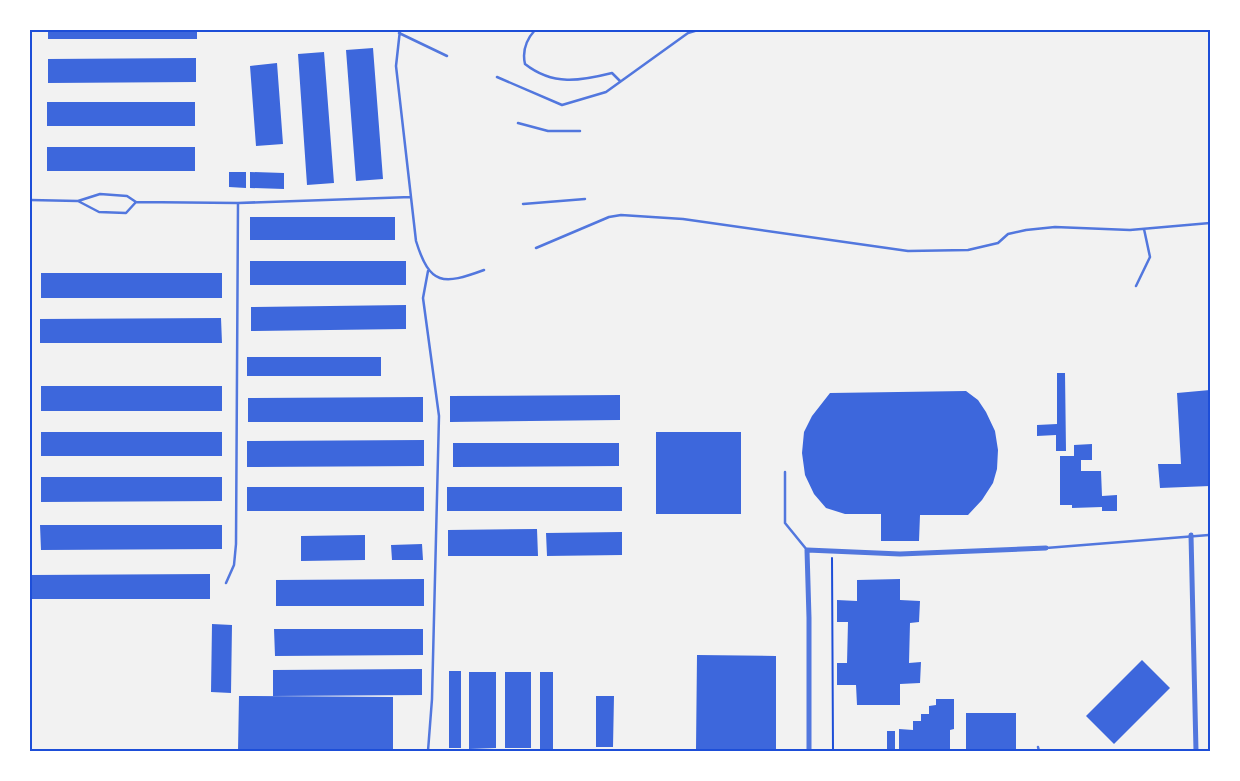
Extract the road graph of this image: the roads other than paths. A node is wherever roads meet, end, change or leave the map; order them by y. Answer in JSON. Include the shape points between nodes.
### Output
{"nodes":[{"id":1,"x":535,"y":30,"type":"edge"},
{"id":2,"x":698,"y":30,"type":"edge"},
{"id":3,"x":400,"y":32,"type":"edge"},
{"id":4,"x":447,"y":56,"type":"dead end"},
{"id":5,"x":498,"y":77,"type":"dead end"},
{"id":6,"x":620,"y":81,"type":"junction"},
{"id":7,"x":518,"y":123,"type":"dead end"},
{"id":8,"x":580,"y":131,"type":"dead end"},
{"id":9,"x":411,"y":197,"type":"junction"},
{"id":10,"x":585,"y":199,"type":"dead end"},
{"id":11,"x":30,"y":200,"type":"edge"},
{"id":12,"x":78,"y":201,"type":"junction"},
{"id":13,"x":136,"y":202,"type":"junction"},
{"id":14,"x":238,"y":203,"type":"junction"},
{"id":15,"x":523,"y":204,"type":"dead end"},
{"id":16,"x":1210,"y":223,"type":"edge"},
{"id":17,"x":1144,"y":229,"type":"junction"},
{"id":18,"x":536,"y":248,"type":"dead end"},
{"id":19,"x":484,"y":270,"type":"dead end"},
{"id":20,"x":428,"y":271,"type":"junction"},
{"id":21,"x":1136,"y":286,"type":"dead end"},
{"id":22,"x":785,"y":472,"type":"dead end"},
{"id":23,"x":1191,"y":535,"type":"junction"},
{"id":24,"x":1209,"y":535,"type":"edge"},
{"id":25,"x":1046,"y":548,"type":"joint"},
{"id":26,"x":807,"y":550,"type":"junction"},
{"id":27,"x":226,"y":583,"type":"dead end"},
{"id":28,"x":428,"y":751,"type":"edge"},
{"id":29,"x":809,"y":751,"type":"edge"},
{"id":30,"x":1196,"y":751,"type":"edge"}],
"edges":[{"from":1,"to":6,"type":"lane","via":[[523,53],[525,64],[533,70],[566,81],[612,73]]},
{"from":2,"to":6,"type":"lane","via":[[688,33]]},
{"from":3,"to":4,"type":"lane"},
{"from":3,"to":9,"type":"lane","via":[[396,66]]},
{"from":5,"to":6,"type":"lane","via":[[562,105],[606,92]]},
{"from":7,"to":8,"type":"lane","via":[[548,131]]},
{"from":9,"to":14,"type":"lane"},
{"from":9,"to":20,"type":"lane","via":[[416,241]]},
{"from":10,"to":15,"type":"lane"},
{"from":11,"to":12,"type":"lane"},
{"from":12,"to":13,"type":"lane","via":[[100,194],[127,196]]},
{"from":12,"to":13,"type":"lane","via":[[98,212],[126,213]]},
{"from":13,"to":14,"type":"lane"},
{"from":14,"to":27,"type":"lane","via":[[236,544],[234,565]]},
{"from":16,"to":17,"type":"lane"},
{"from":17,"to":18,"type":"lane","via":[[1055,227],[1008,234],[998,243],[968,250],[908,251],[720,223],[621,215]]},
{"from":17,"to":21,"type":"lane","via":[[1150,257]]},
{"from":19,"to":20,"type":"lane","via":[[446,280]]},
{"from":20,"to":28,"type":"lane","via":[[423,298],[438,416]]},
{"from":22,"to":26,"type":"lane","via":[[785,523]]},
{"from":23,"to":24,"type":"lane"},
{"from":23,"to":25,"type":"lane"},
{"from":23,"to":30,"type":"street"},
{"from":25,"to":26,"type":"street","via":[[900,554]]},
{"from":26,"to":29,"type":"street"}]}
